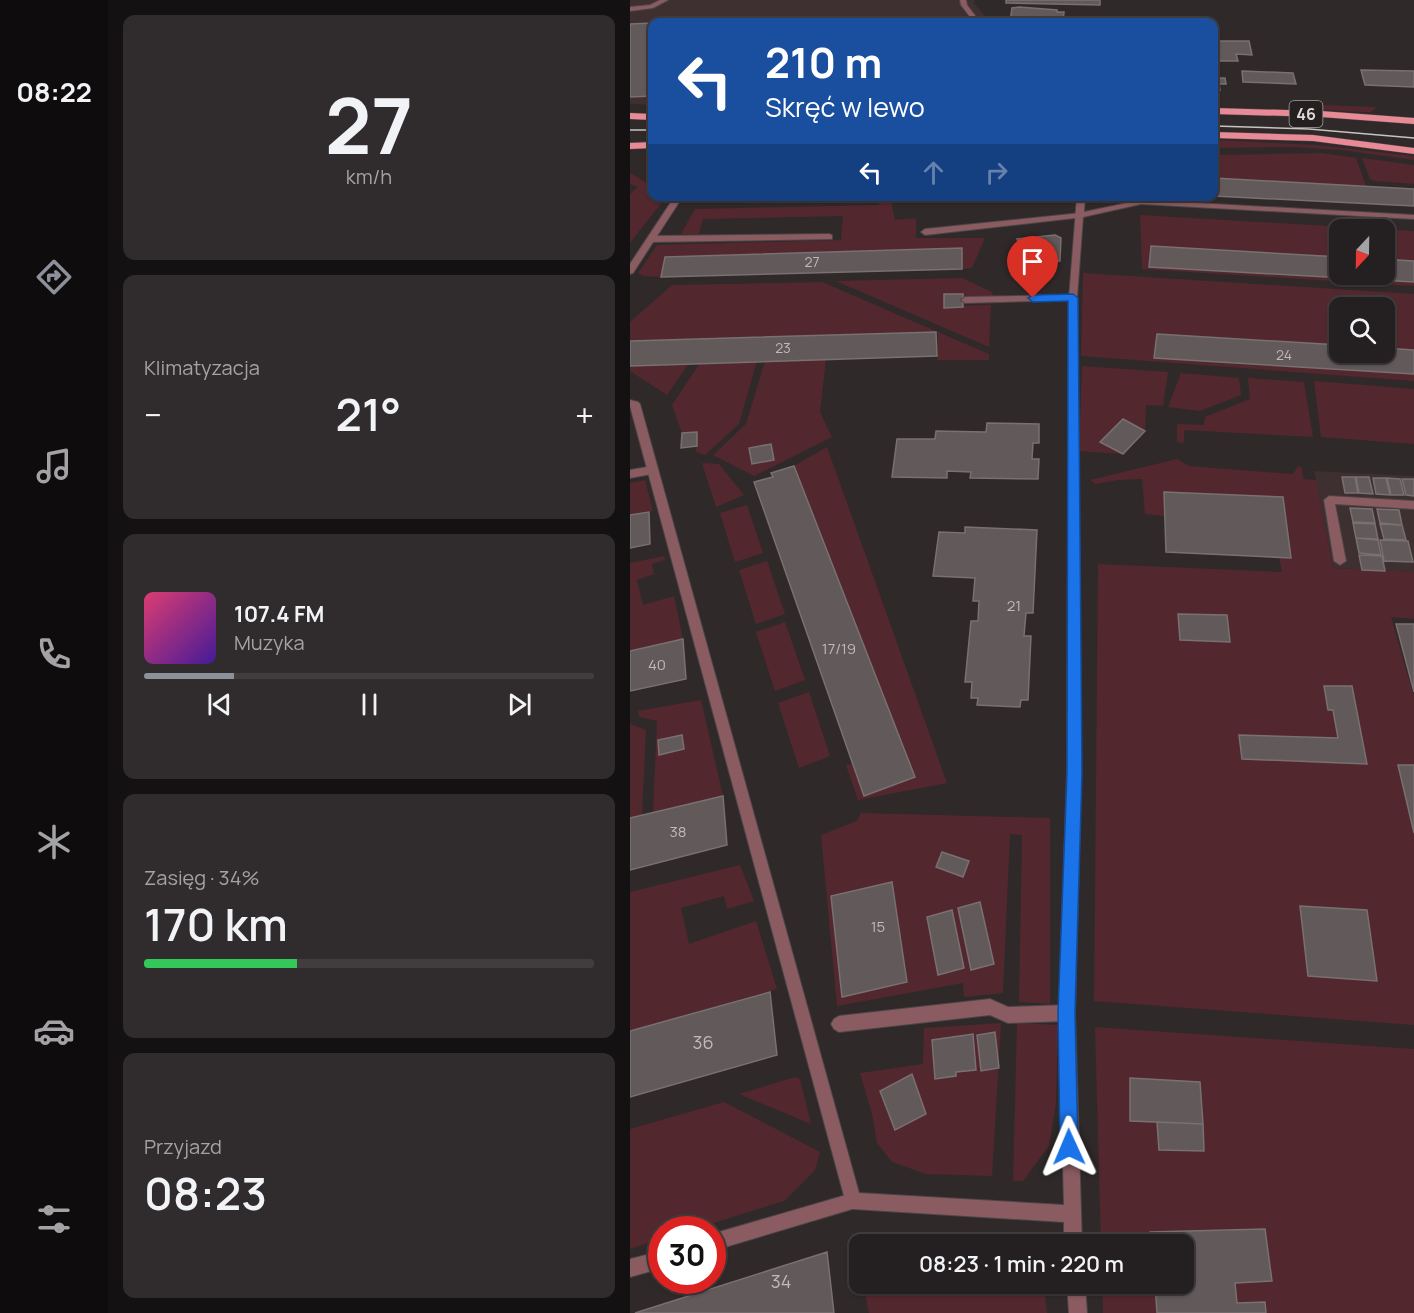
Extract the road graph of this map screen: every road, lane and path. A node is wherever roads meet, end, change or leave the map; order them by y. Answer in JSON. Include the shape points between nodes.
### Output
{"nodes":[{"id":1,"x":665,"y":0,"type":"edge"},
{"id":2,"x":963,"y":0,"type":"edge"},
{"id":3,"x":630,"y":9,"type":"edge"},
{"id":4,"x":974,"y":18,"type":"edge"},
{"id":5,"x":1218,"y":111,"type":"edge"},
{"id":6,"x":630,"y":116,"type":"edge"},
{"id":7,"x":648,"y":117,"type":"edge"},
{"id":8,"x":1414,"y":121,"type":"edge"},
{"id":9,"x":1218,"y":135,"type":"edge"},
{"id":10,"x":648,"y":146,"type":"edge"},
{"id":11,"x":630,"y":147,"type":"edge"},
{"id":12,"x":1414,"y":151,"type":"edge"},
{"id":13,"x":676,"y":201,"type":"edge"},
{"id":14,"x":1081,"y":201,"type":"edge"},
{"id":15,"x":1081,"y":214,"type":"junction"},
{"id":16,"x":1414,"y":218,"type":"edge"},
{"id":17,"x":925,"y":232,"type":"dead end"},
{"id":18,"x":829,"y":237,"type":"dead end"},
{"id":19,"x":651,"y":239,"type":"junction"},
{"id":20,"x":630,"y":271,"type":"edge"},
{"id":21,"x":1073,"y":298,"type":"junction"},
{"id":22,"x":965,"y":300,"type":"dead end"},
{"id":23,"x":630,"y":403,"type":"edge"},
{"id":24,"x":653,"y":470,"type":"junction"},
{"id":25,"x":630,"y":474,"type":"edge"},
{"id":26,"x":1414,"y":505,"type":"edge"},
{"id":27,"x":1341,"y":561,"type":"dead end"},
{"id":28,"x":1067,"y":1013,"type":"junction"},
{"id":29,"x":838,"y":1024,"type":"dead end"},
{"id":30,"x":853,"y":1201,"type":"junction"},
{"id":31,"x":1070,"y":1214,"type":"junction"},
{"id":32,"x":1072,"y":1234,"type":"edge"},
{"id":33,"x":726,"y":1239,"type":"edge"},
{"id":34,"x":648,"y":1263,"type":"edge"},
{"id":35,"x":630,"y":1268,"type":"edge"},
{"id":36,"x":1077,"y":1294,"type":"edge"},
{"id":37,"x":1078,"y":1313,"type":"edge"}],
"edges":[{"from":1,"to":3,"type":"street","via":[[651,7]]},
{"from":2,"to":4,"type":"street"},
{"from":5,"to":8,"type":"main road","number":"46"},
{"from":6,"to":7,"type":"main road"},
{"from":9,"to":12,"type":"main road","number":"46","via":[[1313,138]]},
{"from":10,"to":11,"type":"main road"},
{"from":13,"to":19,"type":"street"},
{"from":14,"to":15,"type":"street"},
{"from":15,"to":16,"type":"street","via":[[1141,202]]},
{"from":15,"to":17,"type":"street"},
{"from":15,"to":21,"type":"street"},
{"from":18,"to":19,"type":"street"},
{"from":19,"to":20,"type":"street"},
{"from":21,"to":22,"type":"street"},
{"from":21,"to":28,"type":"street","via":[[1074,773]]},
{"from":23,"to":24,"type":"street","via":[[635,404]]},
{"from":24,"to":25,"type":"street"},
{"from":24,"to":30,"type":"street"},
{"from":26,"to":27,"type":"street","via":[[1329,500]]},
{"from":28,"to":29,"type":"street","via":[[1008,1015],[990,1007]]},
{"from":28,"to":31,"type":"street"},
{"from":30,"to":31,"type":"street"},
{"from":30,"to":33,"type":"street"},
{"from":31,"to":32,"type":"street"},
{"from":34,"to":35,"type":"street"},
{"from":36,"to":37,"type":"street"}]}
